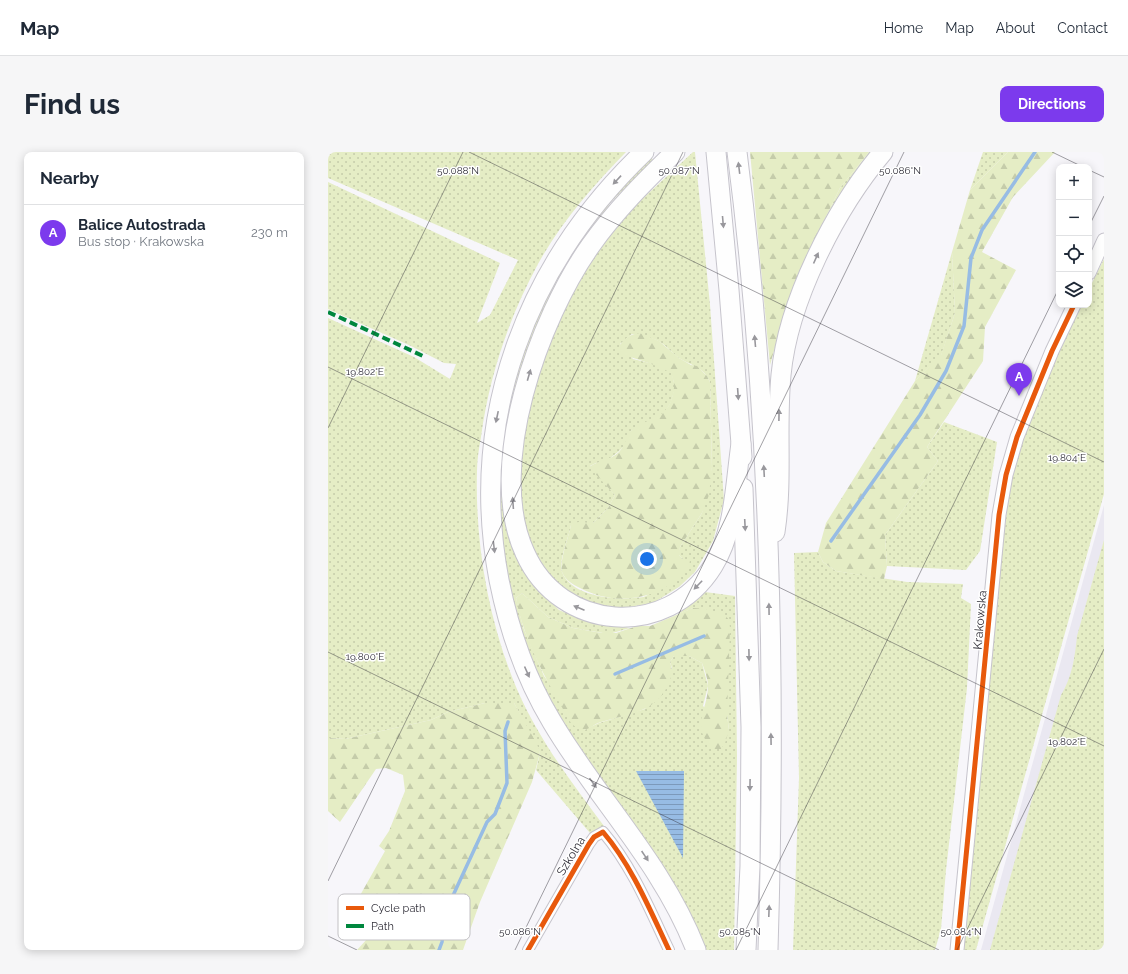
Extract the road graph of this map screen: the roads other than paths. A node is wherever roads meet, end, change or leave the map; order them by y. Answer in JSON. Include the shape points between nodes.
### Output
{"nodes":[{"id":1,"x":644,"y":152,"type":"edge"},
{"id":2,"x":675,"y":152,"type":"edge"},
{"id":3,"x":716,"y":152,"type":"edge"},
{"id":4,"x":737,"y":152,"type":"edge"},
{"id":5,"x":883,"y":152,"type":"edge"},
{"id":6,"x":1104,"y":240,"type":"edge"},
{"id":7,"x":1089,"y":272,"type":"edge"},
{"id":8,"x":1073,"y":308,"type":"edge"},
{"id":9,"x":741,"y":444,"type":"junction"},
{"id":10,"x":769,"y":579,"type":"junction"},
{"id":11,"x":528,"y":950,"type":"edge"},
{"id":12,"x":669,"y":950,"type":"edge"},
{"id":13,"x":696,"y":950,"type":"edge"},
{"id":14,"x":746,"y":950,"type":"edge"},
{"id":15,"x":768,"y":950,"type":"edge"},
{"id":16,"x":957,"y":950,"type":"edge"}],
"edges":[{"from":1,"to":13,"type":"highway","one_way":true,"via":[[596,204],[575,232],[549,273],[526,321],[507,376],[496,424],[491,462],[492,526],[508,618],[535,690],[579,764],[660,878],[677,907]]},
{"from":9,"to":2,"type":"highway","one_way":true,"via":[[730,523],[720,553],[699,584],[677,602],[654,612],[629,617],[593,613],[578,608],[555,594],[530,564],[516,523],[512,471],[517,424],[534,360],[557,303],[578,265],[607,224]]},
{"from":3,"to":9,"type":"highway","one_way":true},
{"from":10,"to":4,"type":"highway","one_way":true,"via":[[758,373]]},
{"from":10,"to":5,"type":"highway","one_way":true,"via":[[779,506],[781,373],[793,319],[824,241],[847,201]]},
{"from":6,"to":7,"type":"street"},
{"from":8,"to":16,"type":"street","name":"Krakowska","via":[[1033,396],[1006,474],[999,515]]},
{"from":9,"to":14,"type":"highway","one_way":true,"via":[[751,727],[750,866]]},
{"from":15,"to":10,"type":"highway","one_way":true,"via":[[772,814]]},
{"from":11,"to":12,"type":"street","name":"Szkolna","via":[[589,844],[594,837],[603,832],[639,887]]}]}
